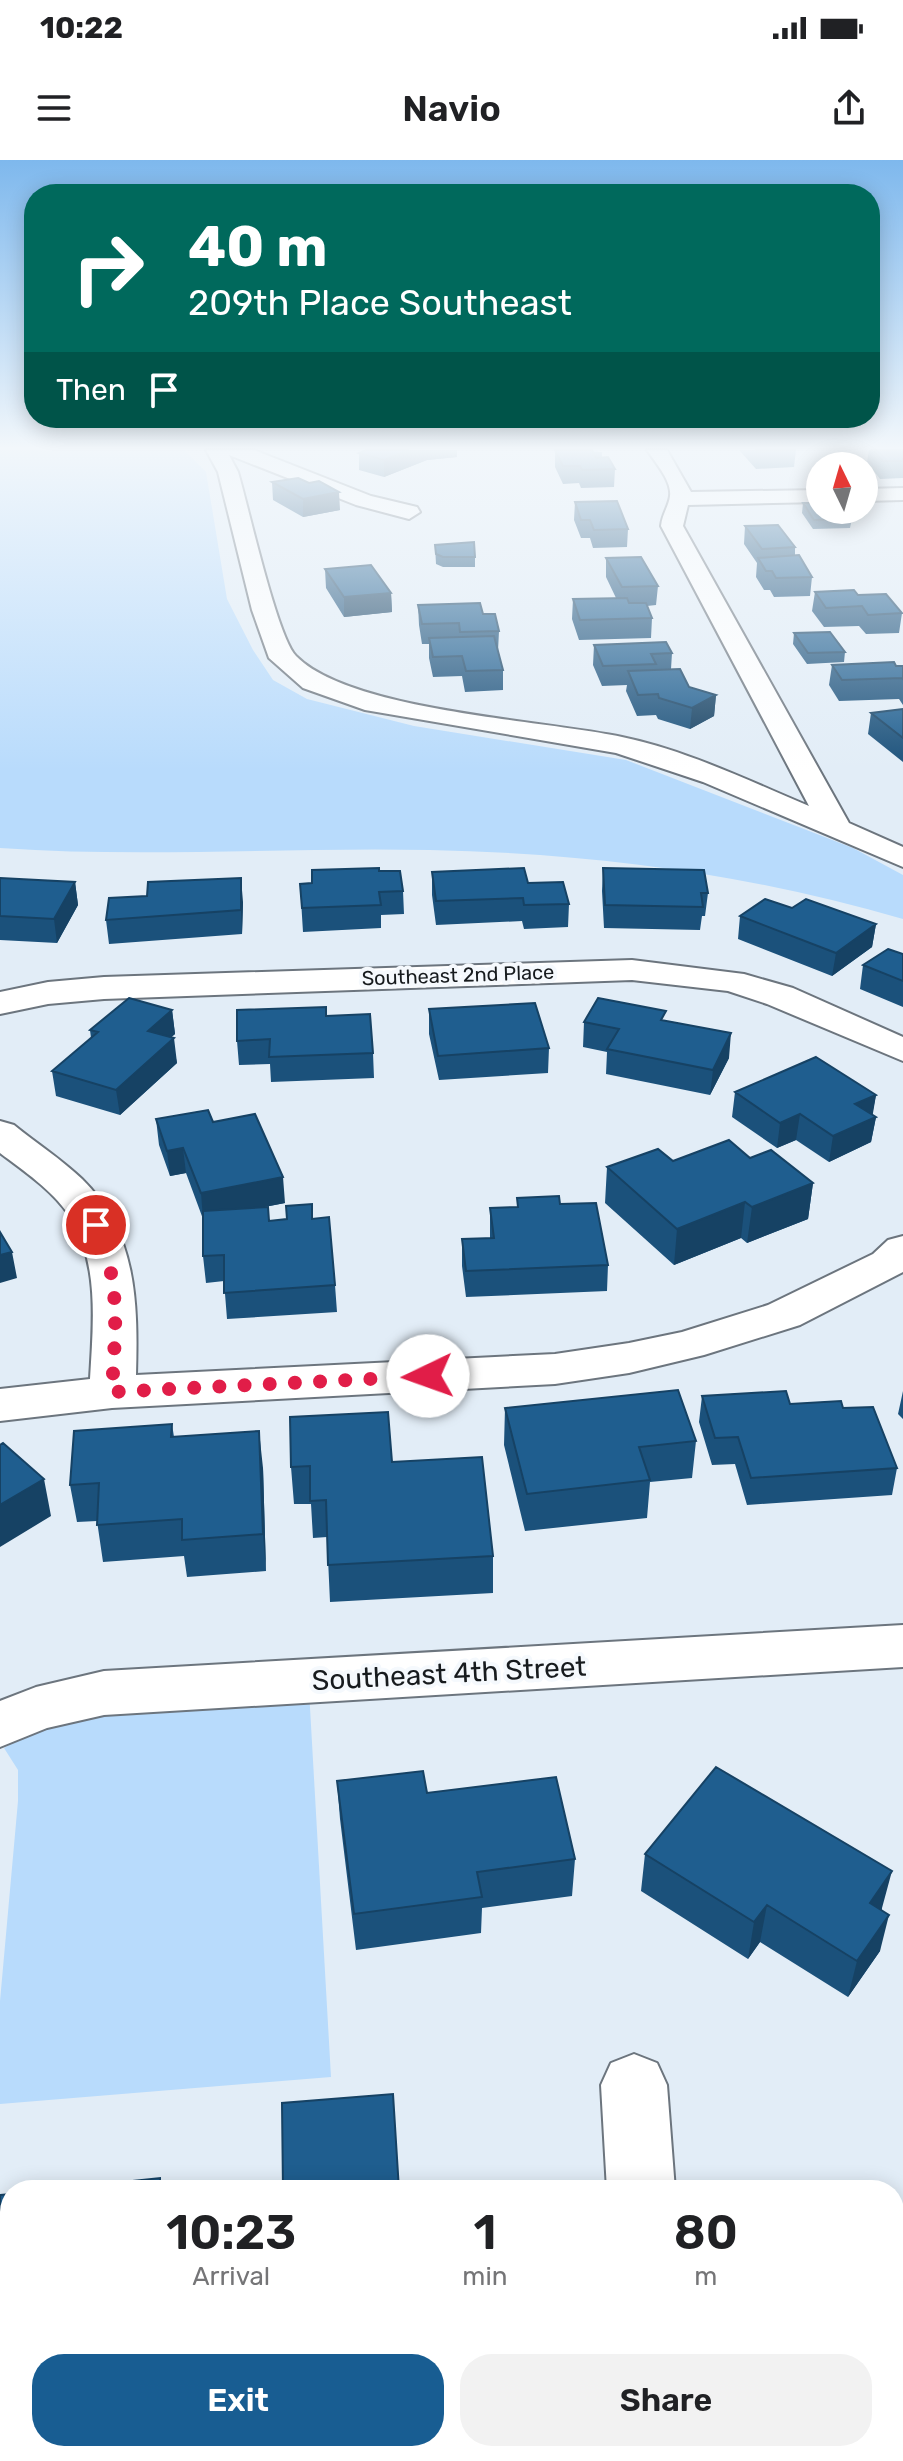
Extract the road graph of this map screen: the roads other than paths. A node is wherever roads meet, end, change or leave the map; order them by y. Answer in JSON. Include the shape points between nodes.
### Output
{"nodes":[{"id":1,"x":250,"y":557,"type":"edge"},
{"id":2,"x":689,"y":557,"type":"edge"},
{"id":3,"x":836,"y":828,"type":"junction"},
{"id":4,"x":903,"y":858,"type":"edge"},
{"id":5,"x":0,"y":1003,"type":"edge"},
{"id":6,"x":903,"y":1050,"type":"edge"},
{"id":7,"x":0,"y":1133,"type":"edge"},
{"id":8,"x":898,"y":1260,"type":"edge"},
{"id":9,"x":112,"y":1392,"type":"junction"},
{"id":10,"x":0,"y":1405,"type":"edge"},
{"id":11,"x":903,"y":1646,"type":"edge"},
{"id":12,"x":0,"y":1725,"type":"edge"},
{"id":13,"x":634,"y":2085,"type":"dead end"},
{"id":14,"x":640,"y":2180,"type":"edge"}],
"edges":[{"from":1,"to":3,"type":"street","via":[[282,658],[312,682],[365,702],[621,745],[713,776]]},
{"from":2,"to":3,"type":"street"},
{"from":3,"to":4,"type":"street"},
{"from":5,"to":6,"type":"street","name":"Southeast 2nd Place","via":[[104,988],[632,970],[732,981],[780,996]]},
{"from":7,"to":9,"type":"street","via":[[70,1190],[96,1225],[111,1260],[117,1294]]},
{"from":8,"to":9,"type":"street","via":[[784,1315],[629,1358],[555,1369]]},
{"from":9,"to":10,"type":"street"},
{"from":11,"to":12,"type":"street","name":"Southeast 4th Street","via":[[104,1693],[36,1709]]},
{"from":13,"to":14,"type":"street"}]}
